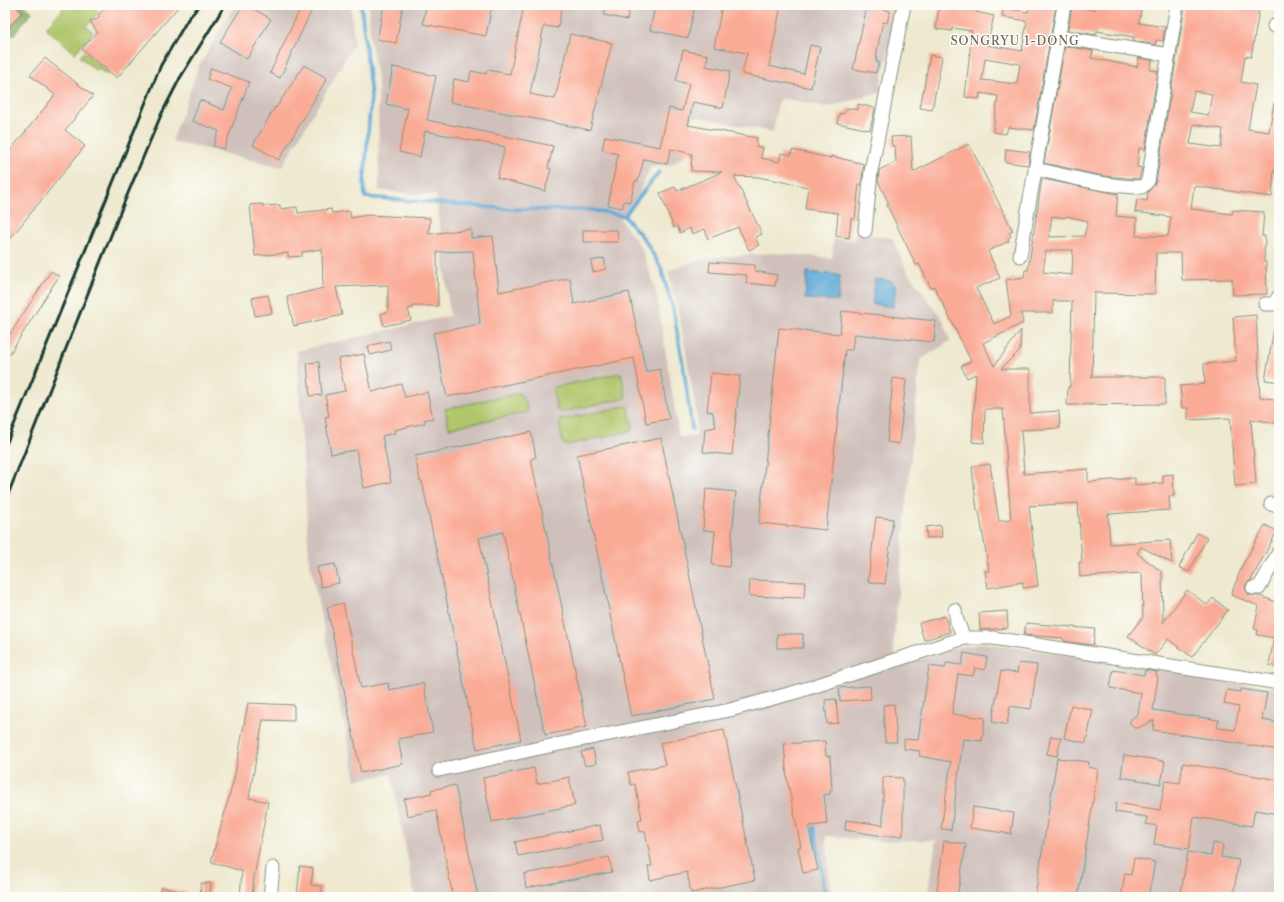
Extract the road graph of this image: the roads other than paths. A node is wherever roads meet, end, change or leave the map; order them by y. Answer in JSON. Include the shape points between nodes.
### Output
{"nodes":[{"id":1,"x":904,"y":5,"type":"edge"},
{"id":2,"x":1064,"y":5,"type":"edge"},
{"id":3,"x":1177,"y":5,"type":"edge"},
{"id":4,"x":1059,"y":37,"type":"junction"},
{"id":5,"x":1168,"y":55,"type":"junction"},
{"id":6,"x":1036,"y":169,"type":"junction"},
{"id":7,"x":865,"y":231,"type":"dead end"},
{"id":8,"x":1020,"y":256,"type":"dead end"},
{"id":9,"x":1279,"y":296,"type":"edge"},
{"id":10,"x":1266,"y":304,"type":"dead end"},
{"id":11,"x":1279,"y":552,"type":"edge"},
{"id":12,"x":1253,"y":588,"type":"dead end"},
{"id":13,"x":955,"y":610,"type":"dead end"},
{"id":14,"x":964,"y":638,"type":"junction"},
{"id":15,"x":1279,"y":683,"type":"edge"},
{"id":16,"x":439,"y":770,"type":"dead end"},
{"id":17,"x":273,"y":868,"type":"dead end"},
{"id":18,"x":270,"y":897,"type":"edge"}],
"edges":[{"from":1,"to":7,"type":"street","via":[[884,84]]},
{"from":2,"to":4,"type":"street"},
{"from":3,"to":5,"type":"street"},
{"from":4,"to":5,"type":"street"},
{"from":4,"to":6,"type":"street"},
{"from":5,"to":6,"type":"street","via":[[1148,181],[1142,187],[1086,181]]},
{"from":6,"to":8,"type":"street"},
{"from":9,"to":10,"type":"street","via":[[1274,304]]},
{"from":11,"to":12,"type":"street","via":[[1259,588]]},
{"from":13,"to":14,"type":"street"},
{"from":14,"to":15,"type":"street","via":[[1115,651]]},
{"from":14,"to":16,"type":"street","via":[[796,692],[730,710]]},
{"from":17,"to":18,"type":"street"}]}
